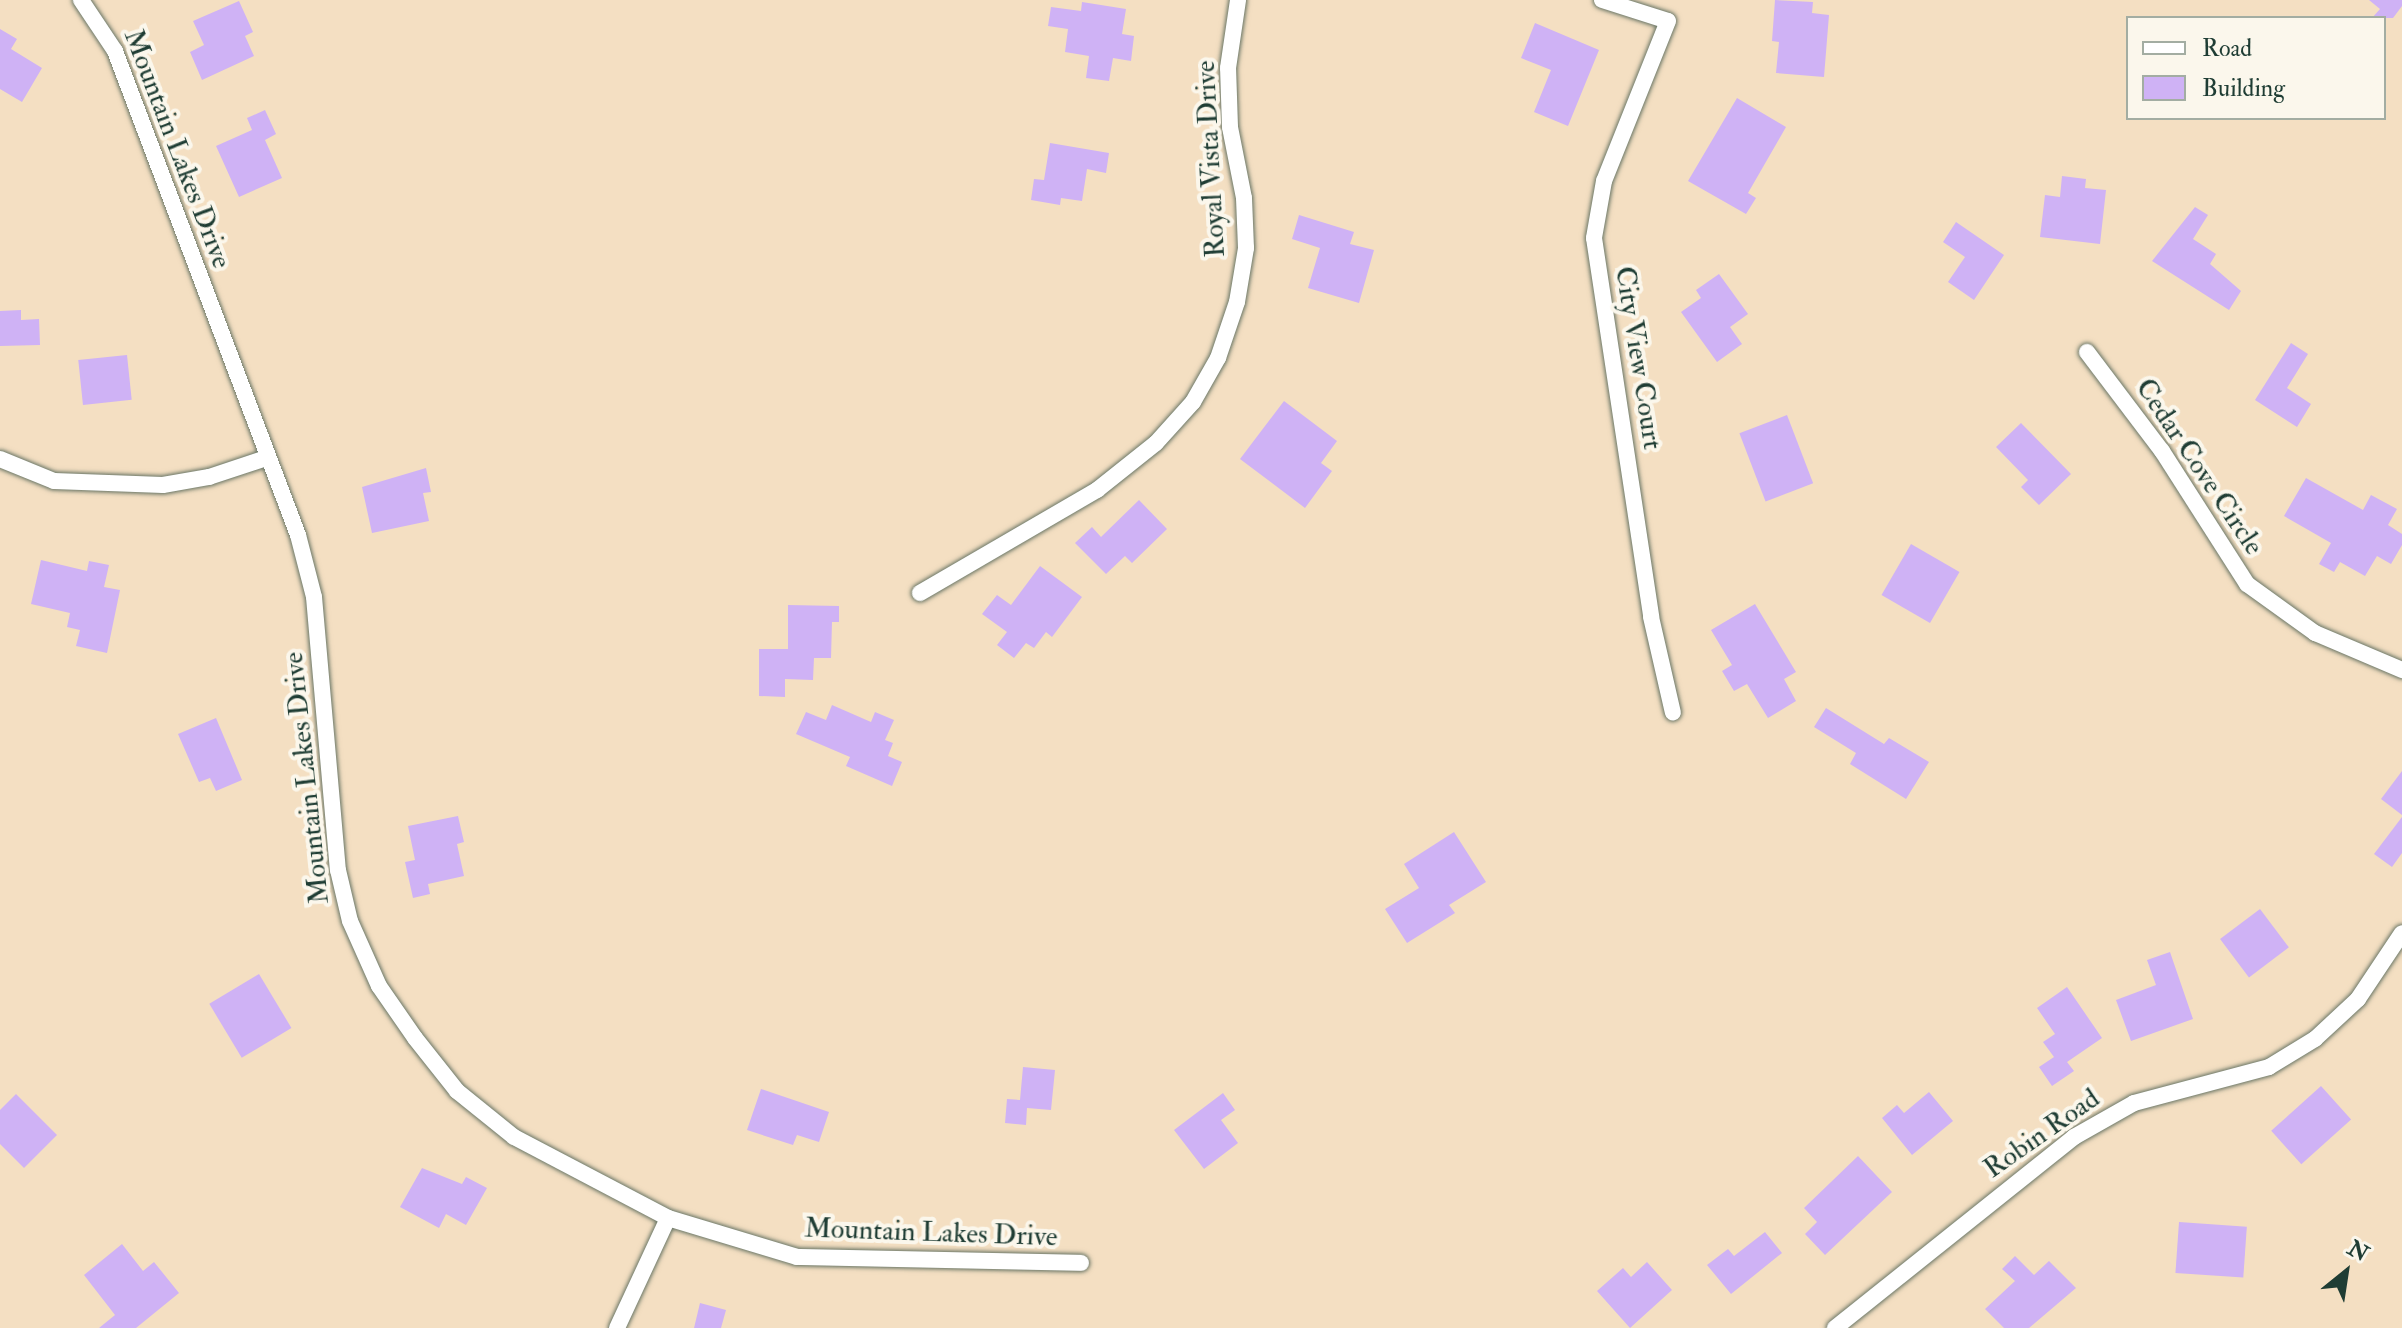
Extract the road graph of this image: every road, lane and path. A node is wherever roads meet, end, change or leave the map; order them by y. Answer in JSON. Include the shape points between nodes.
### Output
{"nodes":[{"id":1,"x":81,"y":0,"type":"edge"},
{"id":2,"x":1238,"y":0,"type":"edge"},
{"id":3,"x":1602,"y":0,"type":"edge"},
{"id":4,"x":2087,"y":352,"type":"dead end"},
{"id":5,"x":266,"y":458,"type":"junction"},
{"id":6,"x":0,"y":459,"type":"edge"},
{"id":7,"x":920,"y":593,"type":"dead end"},
{"id":8,"x":2402,"y":670,"type":"edge"},
{"id":9,"x":1673,"y":713,"type":"dead end"},
{"id":10,"x":2402,"y":933,"type":"edge"},
{"id":11,"x":668,"y":1218,"type":"junction"},
{"id":12,"x":1081,"y":1263,"type":"dead end"},
{"id":13,"x":617,"y":1328,"type":"edge"},
{"id":14,"x":1835,"y":1328,"type":"edge"}],
"edges":[{"from":1,"to":5,"type":"street","name":"Mountain Lakes Drive","via":[[115,51]]},
{"from":2,"to":7,"type":"street","name":"Royal Vista Drive","via":[[1229,83],[1246,248],[1237,302],[1218,358],[1193,402],[1156,443],[1097,490]]},
{"from":3,"to":9,"type":"street","name":"City View Court","via":[[1668,21],[1604,181],[1594,238],[1651,617]]},
{"from":4,"to":8,"type":"street","name":"Cedar Cove Circle","via":[[2162,451],[2247,584],[2315,633]]},
{"from":5,"to":6,"type":"street","via":[[163,485],[54,481]]},
{"from":5,"to":11,"type":"street","name":"Mountain Lakes Drive","via":[[298,535],[314,597],[338,870],[350,921],[379,986],[457,1091],[514,1137]]},
{"from":10,"to":14,"type":"street","name":"Robin Road","via":[[2358,999],[2315,1039],[2269,1067],[2134,1103],[2074,1137]]},
{"from":11,"to":12,"type":"street","name":"Mountain Lakes Drive","via":[[797,1257]]},
{"from":11,"to":13,"type":"street"}]}
